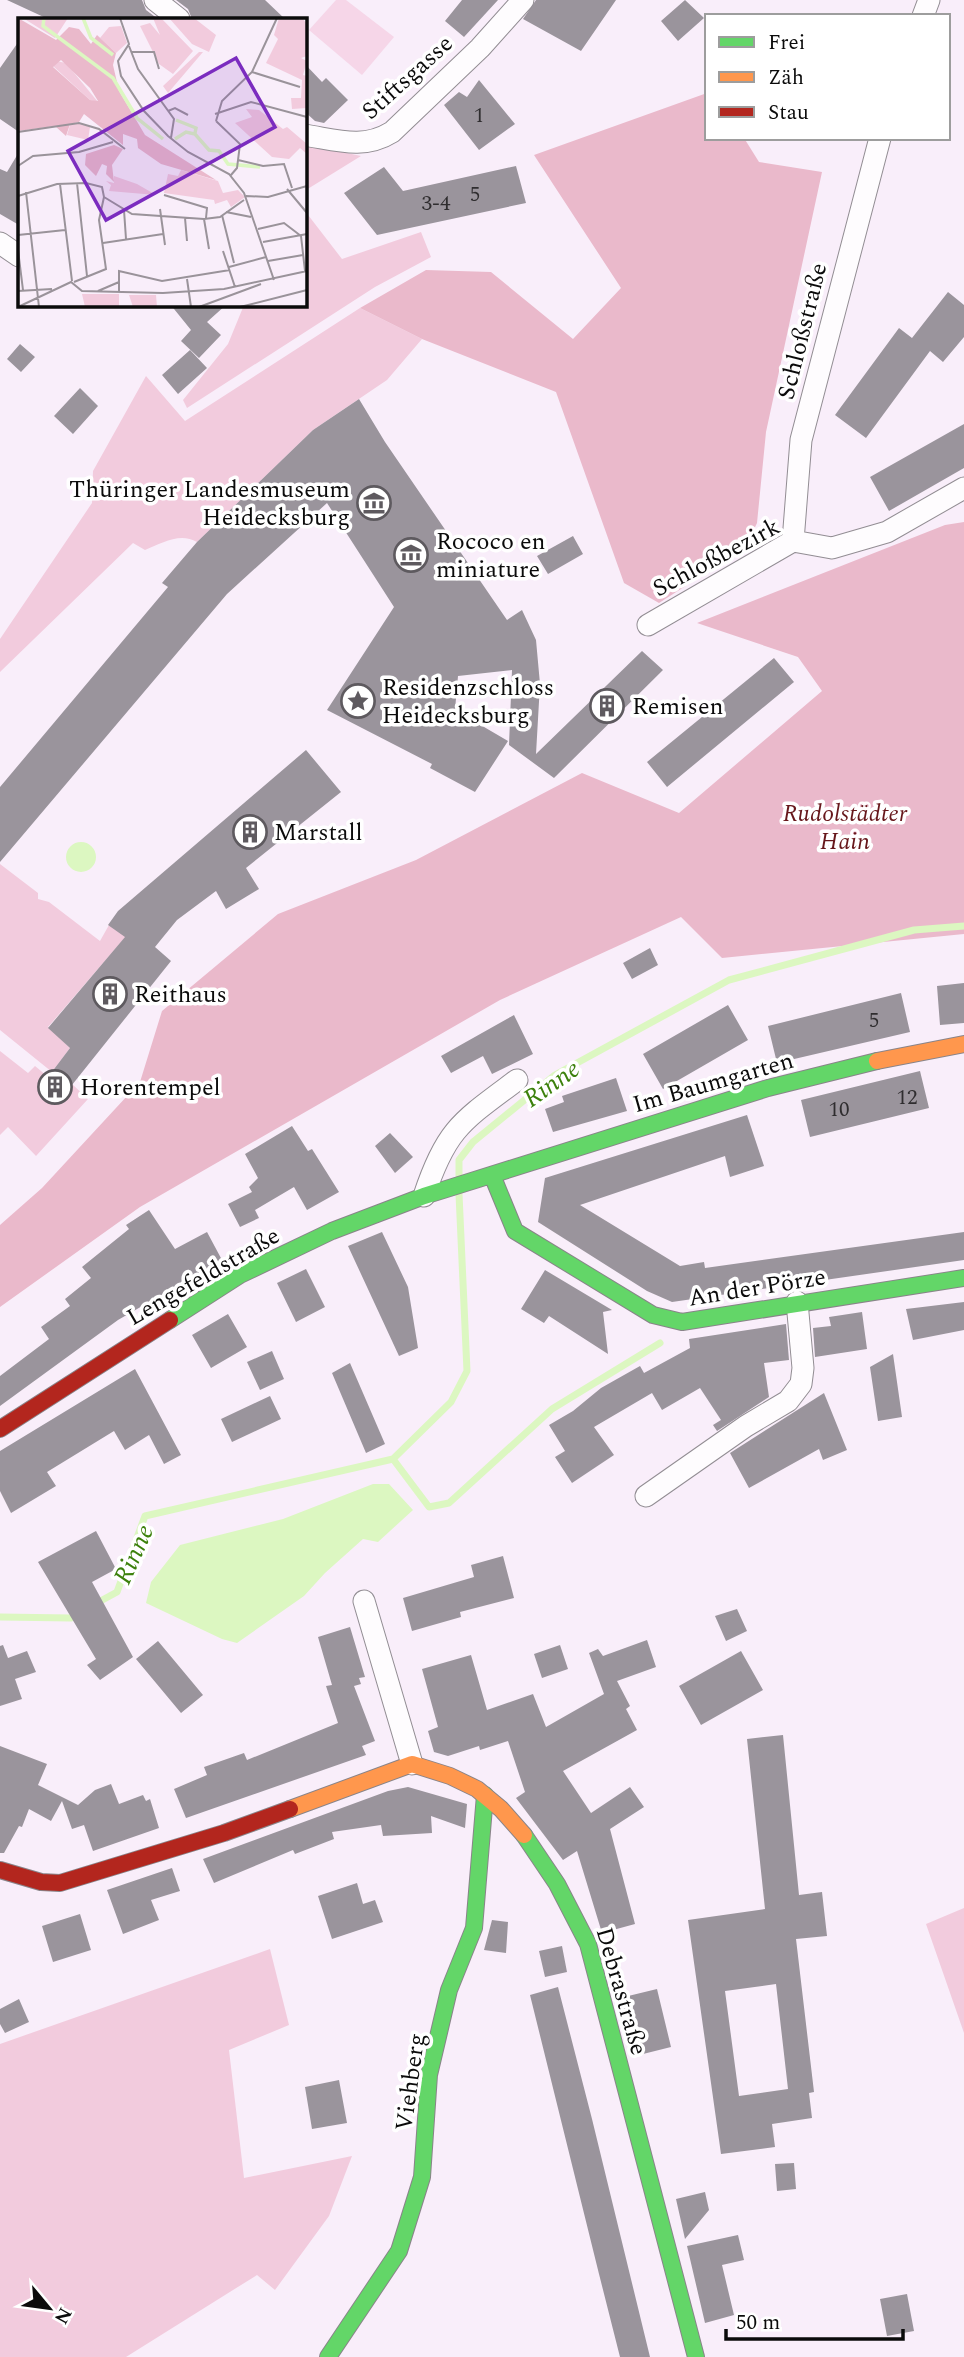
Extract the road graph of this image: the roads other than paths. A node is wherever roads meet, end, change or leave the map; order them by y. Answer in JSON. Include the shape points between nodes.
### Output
{"nodes":[{"id":1,"x":155,"y":0,"type":"edge"},
{"id":2,"x":523,"y":0,"type":"edge"},
{"id":3,"x":178,"y":18,"type":"edge"},
{"id":4,"x":306,"y":135,"type":"edge"},
{"id":5,"x":879,"y":140,"type":"edge"},
{"id":6,"x":0,"y":243,"type":"edge"},
{"id":7,"x":18,"y":256,"type":"edge"},
{"id":8,"x":18,"y":257,"type":"edge"},
{"id":9,"x":0,"y":261,"type":"edge"},
{"id":10,"x":964,"y":488,"type":"edge"},
{"id":11,"x":793,"y":541,"type":"junction"},
{"id":12,"x":648,"y":625,"type":"dead end"},
{"id":13,"x":964,"y":1044,"type":"edge"},
{"id":14,"x":517,"y":1080,"type":"dead end"},
{"id":15,"x":486,"y":1177,"type":"junction"},
{"id":16,"x":434,"y":1193,"type":"junction"},
{"id":17,"x":964,"y":1278,"type":"edge"},
{"id":18,"x":797,"y":1302,"type":"junction"},
{"id":19,"x":0,"y":1429,"type":"edge"},
{"id":20,"x":646,"y":1496,"type":"dead end"},
{"id":21,"x":364,"y":1601,"type":"dead end"},
{"id":22,"x":412,"y":1765,"type":"junction"},
{"id":23,"x":485,"y":1795,"type":"junction"},
{"id":24,"x":0,"y":1870,"type":"edge"},
{"id":25,"x":328,"y":2357,"type":"edge"},
{"id":26,"x":696,"y":2357,"type":"edge"}],
"edges":[{"from":1,"to":3,"type":"street"},
{"from":2,"to":4,"type":"street","name":"Stiftsgasse","via":[[411,117],[376,142],[361,145]]},
{"from":5,"to":11,"type":"street","name":"Schloßstraße","via":[[802,439]]},
{"from":6,"to":7,"type":"street"},
{"from":8,"to":9,"type":"street"},
{"from":10,"to":11,"type":"street","name":"Schloßbezirk","via":[[887,532],[832,548]]},
{"from":11,"to":12,"type":"street","name":"Schloßbezirk"},
{"from":13,"to":15,"type":"street","name":"Im Baumgarten","via":[[788,1083]]},
{"from":14,"to":16,"type":"street","via":[[450,1135],[436,1158]]},
{"from":15,"to":16,"type":"street","name":"Im Baumgarten"},
{"from":15,"to":18,"type":"street","name":"An der Pörze","via":[[515,1231],[653,1315],[682,1322]]},
{"from":16,"to":19,"type":"street","name":"Lengefeldstraße","via":[[332,1231],[240,1275]]},
{"from":17,"to":18,"type":"street","name":"An der Pörze"},
{"from":18,"to":20,"type":"street","via":[[803,1368],[801,1384],[788,1401]]},
{"from":21,"to":22,"type":"street"},
{"from":22,"to":23,"type":"street","name":"Debrastraße","via":[[436,1770]]},
{"from":22,"to":24,"type":"street","via":[[85,1877],[41,1882]]},
{"from":23,"to":25,"type":"street","name":"Viehberg","via":[[474,1928],[449,1990],[429,2075],[422,2177],[399,2251]]},
{"from":23,"to":26,"type":"street","name":"Debrastraße","via":[[540,1859],[588,1944]]}]}
